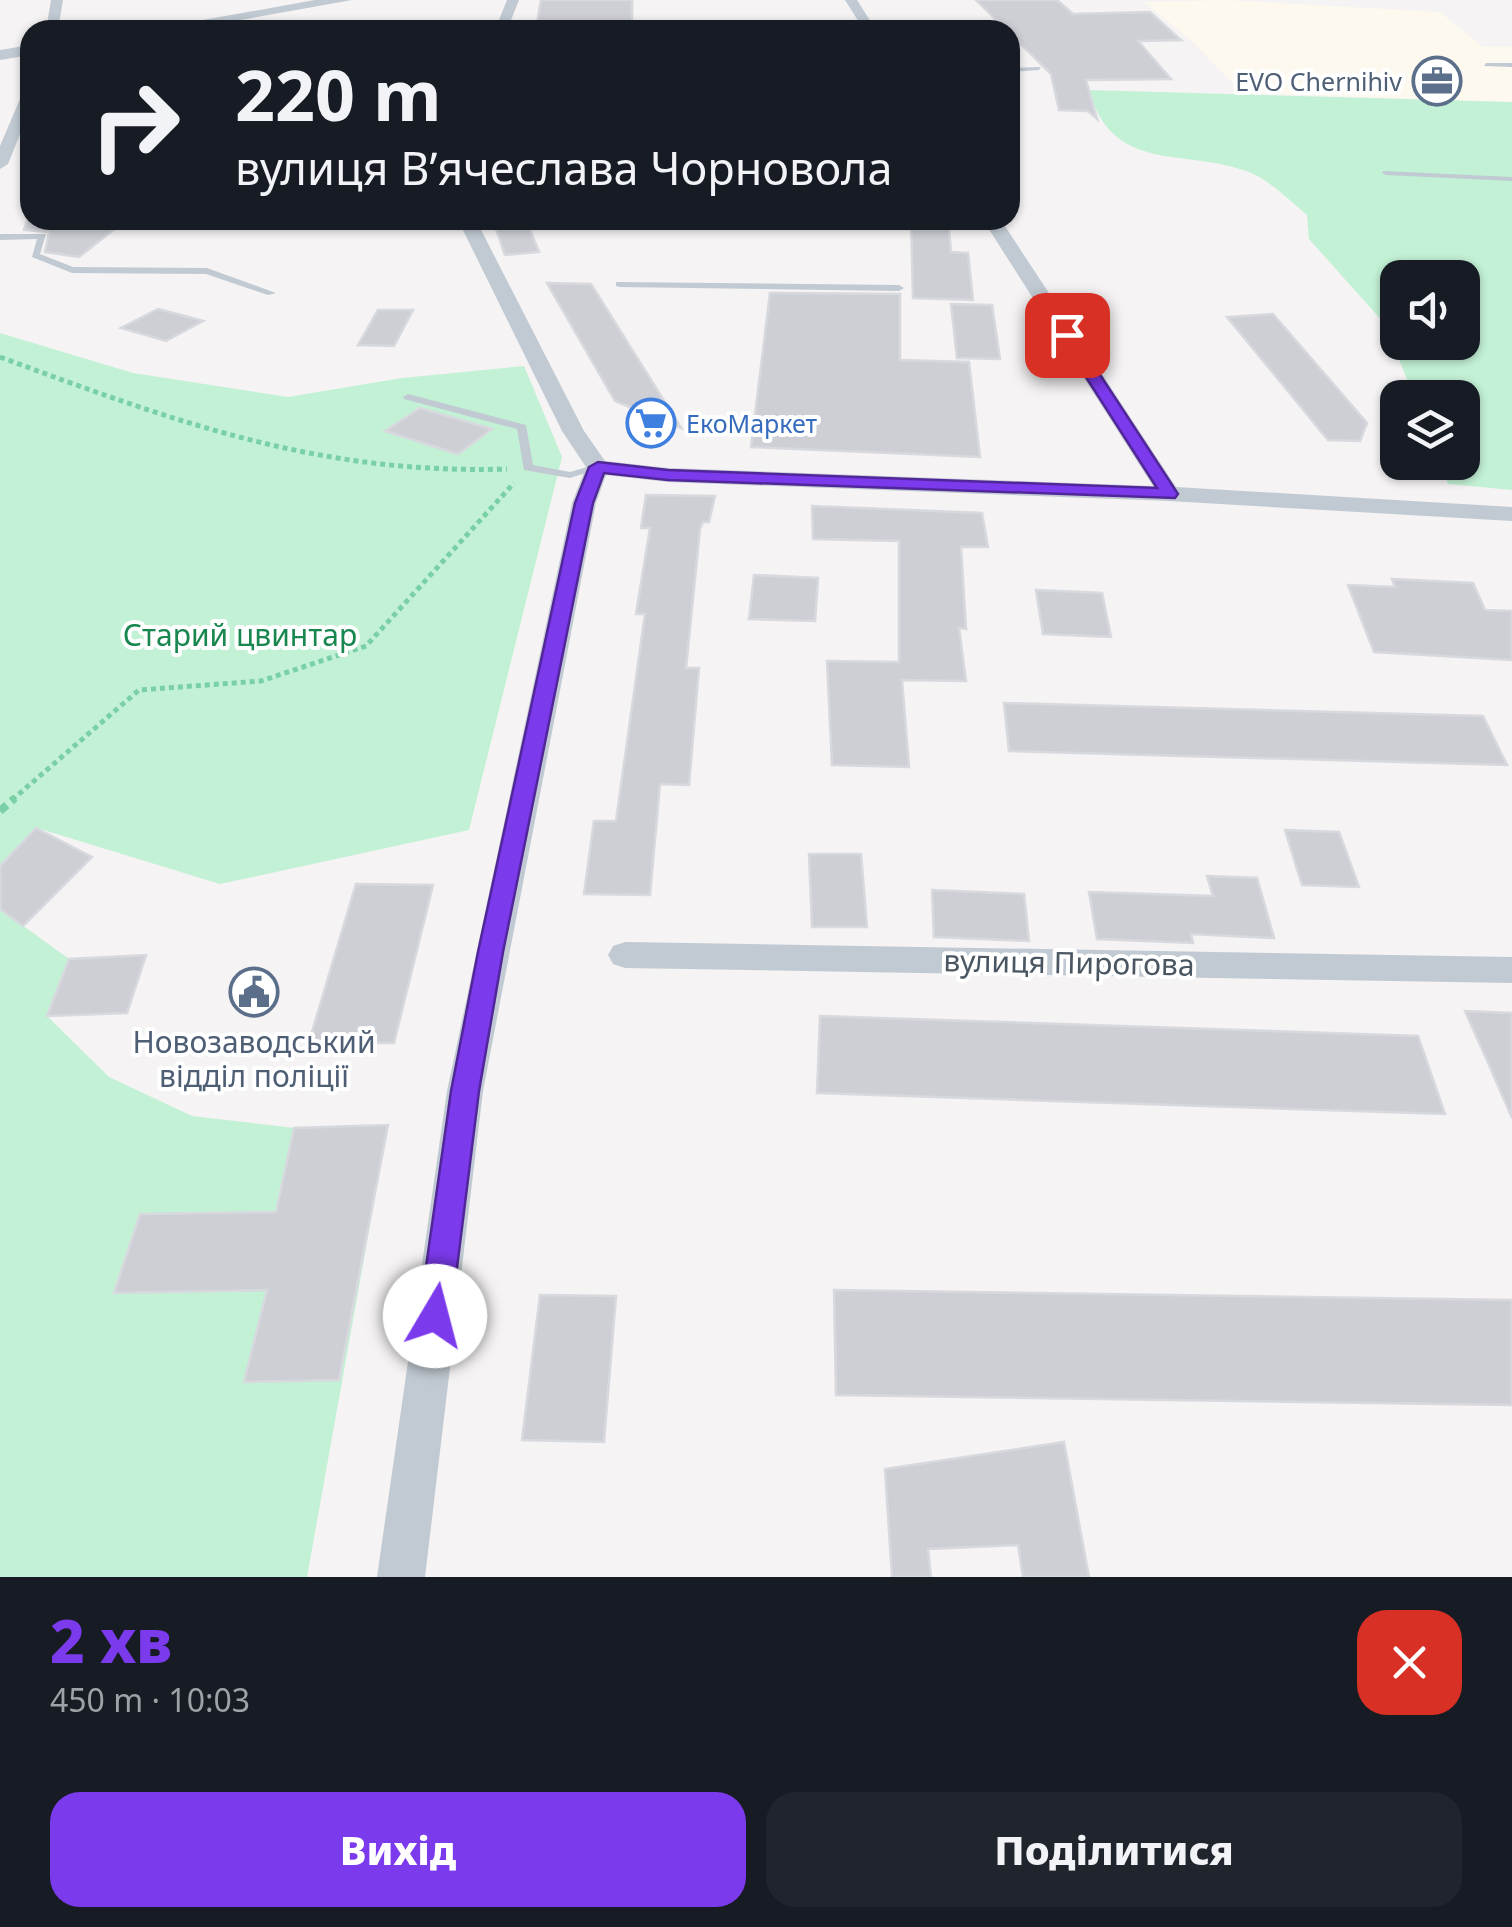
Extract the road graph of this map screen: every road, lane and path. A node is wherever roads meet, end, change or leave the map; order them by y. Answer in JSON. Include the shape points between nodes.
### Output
{"nodes":[{"id":1,"x":344,"y":0,"type":"edge"},
{"id":2,"x":217,"y":20,"type":"edge"},
{"id":3,"x":1486,"y":65,"type":"dead end"},
{"id":4,"x":1512,"y":65,"type":"edge"},
{"id":5,"x":1040,"y":68,"type":"dead end"},
{"id":6,"x":1020,"y":69,"type":"edge"},
{"id":7,"x":20,"y":116,"type":"edge"},
{"id":8,"x":0,"y":164,"type":"edge"},
{"id":9,"x":1386,"y":173,"type":"dead end"},
{"id":10,"x":1512,"y":180,"type":"edge"},
{"id":11,"x":471,"y":230,"type":"edge"},
{"id":12,"x":998,"y":230,"type":"edge"},
{"id":13,"x":0,"y":237,"type":"edge"},
{"id":14,"x":619,"y":284,"type":"dead end"},
{"id":15,"x":899,"y":288,"type":"dead end"},
{"id":16,"x":271,"y":293,"type":"dead end"},
{"id":17,"x":0,"y":357,"type":"edge"},
{"id":18,"x":408,"y":398,"type":"dead end"},
{"id":19,"x":598,"y":467,"type":"junction"},
{"id":20,"x":528,"y":468,"type":"junction"},
{"id":21,"x":1169,"y":494,"type":"junction"},
{"id":22,"x":1512,"y":514,"type":"edge"},
{"id":23,"x":0,"y":811,"type":"edge"},
{"id":24,"x":626,"y":955,"type":"dead end"},
{"id":25,"x":1512,"y":970,"type":"edge"},
{"id":26,"x":401,"y":1577,"type":"edge"}],
"edges":[{"from":1,"to":2,"type":"street"},
{"from":3,"to":4,"type":"lane"},
{"from":5,"to":6,"type":"lane"},
{"from":7,"to":8,"type":"street"},
{"from":9,"to":10,"type":"lane"},
{"from":11,"to":19,"type":"street","via":[[574,441]]},
{"from":12,"to":21,"type":"street"},
{"from":13,"to":16,"type":"lane","via":[[42,236],[34,256],[72,270],[208,271]]},
{"from":14,"to":15,"type":"lane"},
{"from":17,"to":20,"type":"path","via":[[161,416],[320,462],[454,474]]},
{"from":18,"to":20,"type":"lane","via":[[522,427]]},
{"from":19,"to":20,"type":"lane","via":[[570,475]]},
{"from":19,"to":21,"type":"street"},
{"from":19,"to":26,"type":"street","via":[[584,503],[468,1074]]},
{"from":20,"to":23,"type":"path","via":[[366,646],[261,681],[140,690]]},
{"from":21,"to":22,"type":"street"},
{"from":24,"to":25,"type":"street","name":"вулиця Пирогова"}]}
